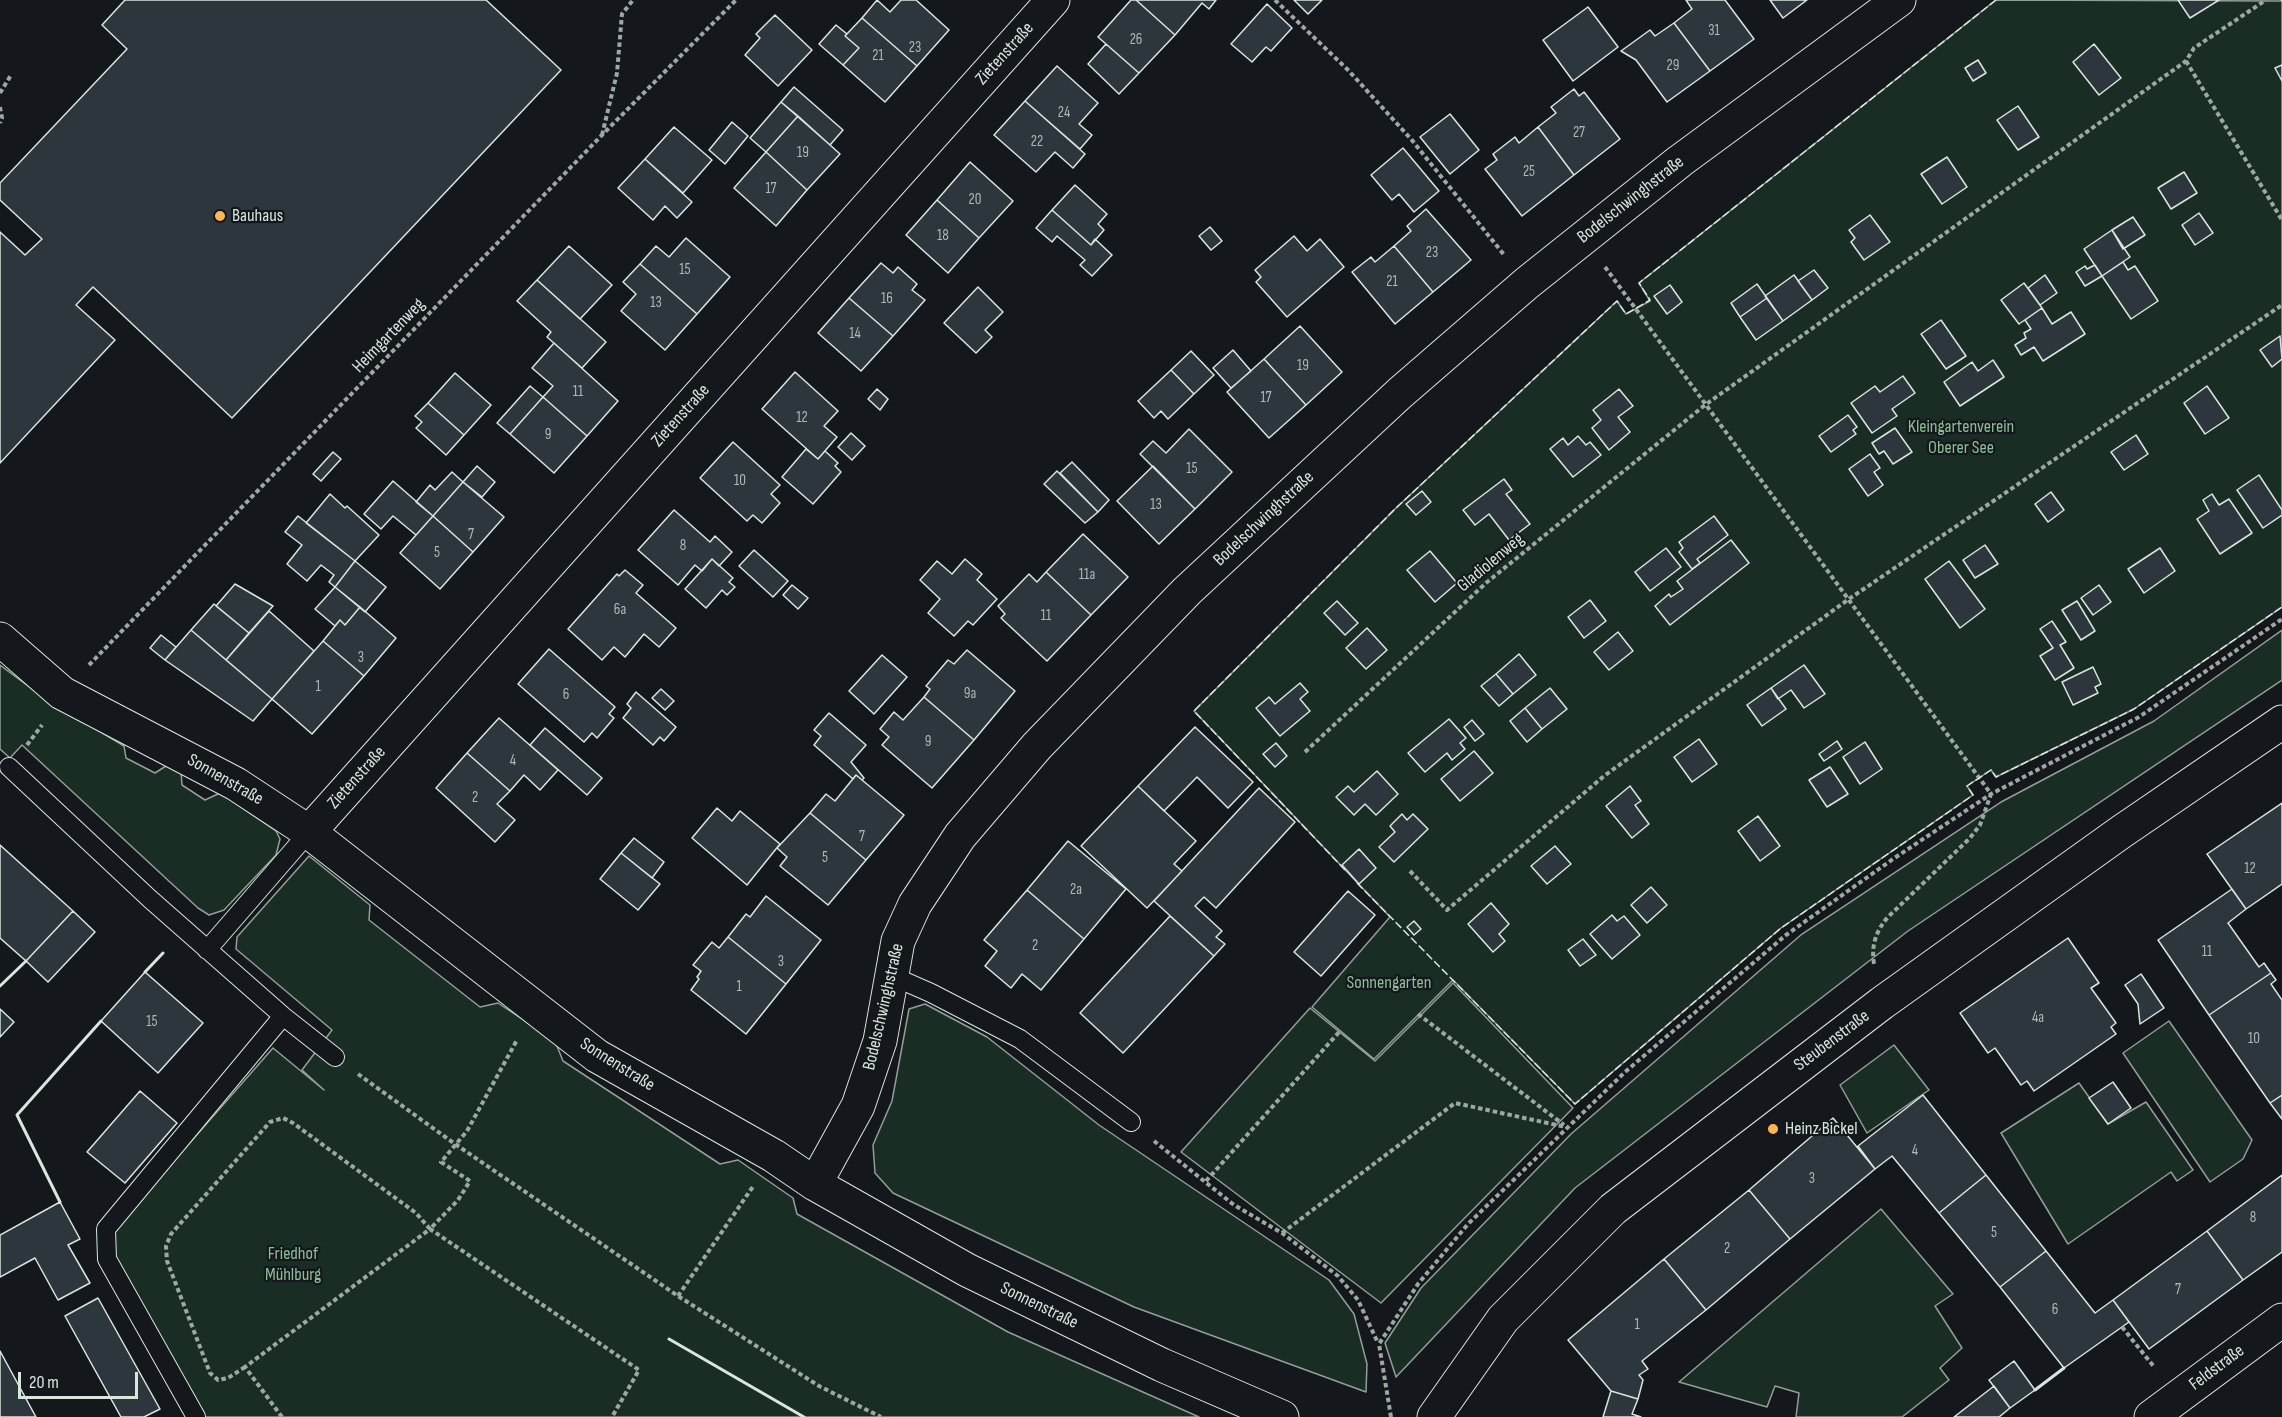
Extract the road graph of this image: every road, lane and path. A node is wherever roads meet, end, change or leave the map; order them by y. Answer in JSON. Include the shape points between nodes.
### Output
{"nodes":[{"id":1,"x":633,"y":0,"type":"edge"},
{"id":2,"x":736,"y":0,"type":"edge"},
{"id":3,"x":1053,"y":0,"type":"edge"},
{"id":4,"x":1275,"y":0,"type":"edge"},
{"id":5,"x":1899,"y":0,"type":"edge"},
{"id":6,"x":2266,"y":0,"type":"edge"},
{"id":7,"x":2186,"y":61,"type":"junction"},
{"id":8,"x":11,"y":75,"type":"dead end"},
{"id":9,"x":0,"y":93,"type":"edge"},
{"id":10,"x":0,"y":107,"type":"edge"},
{"id":11,"x":0,"y":123,"type":"edge"},
{"id":12,"x":602,"y":135,"type":"junction"},
{"id":13,"x":2282,"y":220,"type":"edge"},
{"id":14,"x":1583,"y":237,"type":"junction"},
{"id":15,"x":1527,"y":283,"type":"junction"},
{"id":16,"x":2282,"y":305,"type":"edge"},
{"id":17,"x":1705,"y":405,"type":"junction"},
{"id":18,"x":1849,"y":599,"type":"junction"},
{"id":19,"x":2282,"y":619,"type":"edge"},
{"id":20,"x":0,"y":639,"type":"edge"},
{"id":21,"x":62,"y":693,"type":"junction"},
{"id":22,"x":2282,"y":722,"type":"edge"},
{"id":23,"x":1305,"y":752,"type":"dead end"},
{"id":24,"x":9,"y":766,"type":"joint"},
{"id":25,"x":1991,"y":794,"type":"junction"},
{"id":26,"x":309,"y":832,"type":"junction"},
{"id":27,"x":1410,"y":871,"type":"dead end"},
{"id":28,"x":207,"y":950,"type":"junction"},
{"id":29,"x":890,"y":975,"type":"junction"},
{"id":30,"x":1882,"y":1003,"type":"junction"},
{"id":31,"x":535,"y":1007,"type":"junction"},
{"id":32,"x":1418,"y":1014,"type":"dead end"},
{"id":33,"x":284,"y":1016,"type":"junction"},
{"id":34,"x":1340,"y":1031,"type":"dead end"},
{"id":35,"x":335,"y":1058,"type":"joint"},
{"id":36,"x":1131,"y":1122,"type":"joint"},
{"id":37,"x":1567,"y":1127,"type":"junction"},
{"id":38,"x":455,"y":1144,"type":"junction"},
{"id":39,"x":774,"y":1156,"type":"junction"},
{"id":40,"x":1206,"y":1181,"type":"junction"},
{"id":41,"x":816,"y":1184,"type":"junction"},
{"id":42,"x":430,"y":1229,"type":"junction"},
{"id":43,"x":1282,"y":1233,"type":"junction"},
{"id":44,"x":678,"y":1296,"type":"junction"},
{"id":45,"x":2282,"y":1320,"type":"edge"},
{"id":46,"x":2122,"y":1327,"type":"dead end"},
{"id":47,"x":1379,"y":1344,"type":"junction"},
{"id":48,"x":245,"y":1366,"type":"junction"},
{"id":49,"x":2178,"y":1397,"type":"junction"},
{"id":50,"x":196,"y":1417,"type":"edge"},
{"id":51,"x":282,"y":1417,"type":"edge"},
{"id":52,"x":612,"y":1417,"type":"edge"},
{"id":53,"x":881,"y":1417,"type":"edge"},
{"id":54,"x":1281,"y":1417,"type":"edge"},
{"id":55,"x":1391,"y":1417,"type":"edge"},
{"id":56,"x":1434,"y":1417,"type":"edge"},
{"id":57,"x":2151,"y":1417,"type":"edge"}],
"edges":[{"from":1,"to":12,"type":"path","via":[[622,14],[617,73]]},
{"from":2,"to":12,"type":"path","name":"Heimgartenweg"},
{"from":3,"to":26,"type":"street","name":"Zietenstraße"},
{"from":4,"to":15,"type":"path","via":[[1348,70],[1411,139]]},
{"from":5,"to":14,"type":"street","name":"Bodelschwinghstraße"},
{"from":6,"to":7,"type":"path","name":"Gladiolenweg","via":[[2194,48]]},
{"from":7,"to":13,"type":"path"},
{"from":7,"to":17,"type":"path","name":"Gladiolenweg"},
{"from":8,"to":9,"type":"path"},
{"from":10,"to":11,"type":"path"},
{"from":12,"to":21,"type":"path","name":"Heimgartenweg"},
{"from":14,"to":15,"type":"street","name":"Bodelschwinghstraße"},
{"from":14,"to":17,"type":"path"},
{"from":15,"to":29,"type":"street","name":"Bodelschwinghstraße","via":[[1400,393],[1228,552],[1037,746],[960,836],[933,874],[898,941]]},
{"from":16,"to":18,"type":"path"},
{"from":17,"to":18,"type":"path"},
{"from":17,"to":23,"type":"path","name":"Gladiolenweg","via":[[1486,583]]},
{"from":18,"to":25,"type":"path"},
{"from":18,"to":27,"type":"path","via":[[1604,776],[1447,910]]},
{"from":19,"to":25,"type":"path","via":[[2139,717]]},
{"from":20,"to":21,"type":"street","name":"Sonnenstraße"},
{"from":21,"to":24,"type":"path","name":"Heimgartenweg"},
{"from":21,"to":26,"type":"street","name":"Sonnenstraße","via":[[236,784]]},
{"from":22,"to":30,"type":"street","name":"Steubenstraße"},
{"from":24,"to":28,"type":"lane"},
{"from":25,"to":30,"type":"path","via":[[1980,825],[1970,838],[1878,929],[1873,957]]},
{"from":25,"to":37,"type":"path","via":[[1786,935],[1625,1072]]},
{"from":26,"to":28,"type":"lane"},
{"from":26,"to":31,"type":"street","name":"Sonnenstraße"},
{"from":28,"to":33,"type":"lane"},
{"from":29,"to":36,"type":"lane","via":[[1020,1040]]},
{"from":29,"to":41,"type":"street","name":"Bodelschwinghstraße","via":[[880,1041],[858,1107]]},
{"from":30,"to":56,"type":"street","name":"Steubenstraße","via":[[1613,1209],[1503,1319]]},
{"from":31,"to":38,"type":"path","via":[[467,1131]]},
{"from":31,"to":39,"type":"street","name":"Sonnenstraße","via":[[597,1056]]},
{"from":32,"to":37,"type":"path"},
{"from":33,"to":35,"type":"lane"},
{"from":33,"to":50,"type":"lane","via":[[106,1229],[106,1259]]},
{"from":34,"to":40,"type":"path"},
{"from":35,"to":38,"type":"path"},
{"from":36,"to":40,"type":"path"},
{"from":37,"to":43,"type":"path","via":[[1455,1103]]},
{"from":37,"to":47,"type":"path","via":[[1468,1224],[1418,1284]]},
{"from":38,"to":42,"type":"path","via":[[441,1162],[470,1181]]},
{"from":38,"to":44,"type":"path"},
{"from":39,"to":41,"type":"street","name":"Sonnenstraße"},
{"from":39,"to":44,"type":"path"},
{"from":40,"to":43,"type":"path","via":[[1234,1204]]},
{"from":41,"to":54,"type":"street","name":"Sonnenstraße","via":[[967,1270],[1162,1365]]},
{"from":42,"to":48,"type":"path"},
{"from":42,"to":48,"type":"path","via":[[416,1213],[293,1123],[283,1118],[270,1122],[171,1234],[166,1246],[167,1261],[210,1373],[218,1380]]},
{"from":42,"to":52,"type":"path","via":[[639,1370]]},
{"from":43,"to":47,"type":"path","via":[[1338,1276],[1358,1300]]},
{"from":44,"to":53,"type":"path","via":[[819,1386]]},
{"from":45,"to":49,"type":"street","name":"Feldstraße"},
{"from":46,"to":49,"type":"path"},
{"from":47,"to":55,"type":"path"},
{"from":48,"to":51,"type":"path"},
{"from":49,"to":57,"type":"street","name":"Feldstraße"}]}
